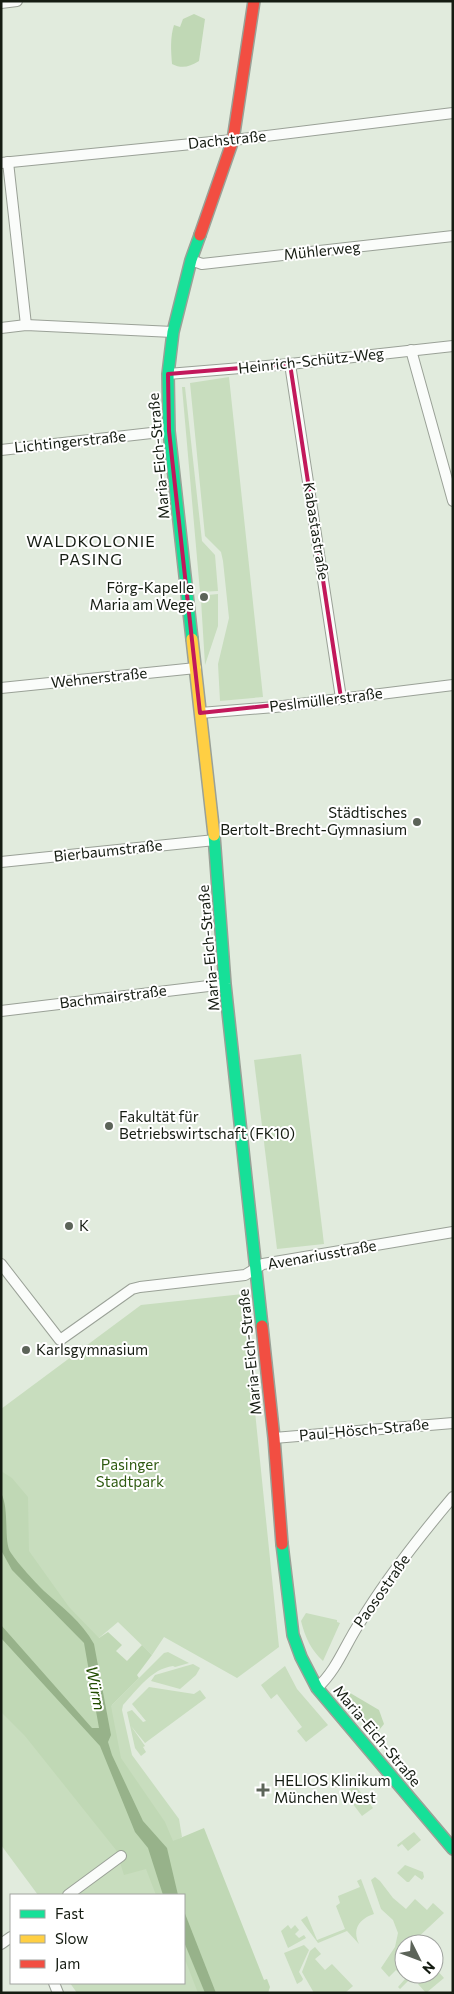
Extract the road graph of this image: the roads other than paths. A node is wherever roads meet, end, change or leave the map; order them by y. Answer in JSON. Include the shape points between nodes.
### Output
{"nodes":[{"id":1,"x":17,"y":1,"type":"edge"},
{"id":2,"x":254,"y":1,"type":"edge"},
{"id":3,"x":1,"y":3,"type":"edge"},
{"id":4,"x":453,"y":113,"type":"edge"},
{"id":5,"x":233,"y":140,"type":"junction"},
{"id":6,"x":4,"y":163,"type":"edge"},
{"id":7,"x":453,"y":236,"type":"edge"},
{"id":8,"x":191,"y":260,"type":"junction"},
{"id":9,"x":26,"y":325,"type":"junction"},
{"id":10,"x":1,"y":328,"type":"edge"},
{"id":11,"x":173,"y":332,"type":"junction"},
{"id":12,"x":453,"y":346,"type":"edge"},
{"id":13,"x":411,"y":350,"type":"junction"},
{"id":14,"x":290,"y":364,"type":"junction"},
{"id":15,"x":168,"y":374,"type":"junction"},
{"id":16,"x":169,"y":431,"type":"junction"},
{"id":17,"x":1,"y":450,"type":"edge"},
{"id":18,"x":453,"y":501,"type":"edge"},
{"id":19,"x":196,"y":668,"type":"junction"},
{"id":20,"x":453,"y":685,"type":"edge"},
{"id":21,"x":1,"y":688,"type":"edge"},
{"id":22,"x":342,"y":698,"type":"junction"},
{"id":23,"x":200,"y":713,"type":"junction"},
{"id":24,"x":215,"y":840,"type":"junction"},
{"id":25,"x":1,"y":862,"type":"edge"},
{"id":26,"x":225,"y":984,"type":"junction"},
{"id":27,"x":1,"y":1011,"type":"edge"},
{"id":28,"x":453,"y":1232,"type":"edge"},
{"id":29,"x":1,"y":1264,"type":"edge"},
{"id":30,"x":256,"y":1267,"type":"junction"},
{"id":31,"x":453,"y":1423,"type":"edge"},
{"id":32,"x":274,"y":1438,"type":"junction"},
{"id":33,"x":453,"y":1497,"type":"edge"},
{"id":34,"x":317,"y":1688,"type":"junction"},
{"id":35,"x":453,"y":1849,"type":"edge"},
{"id":36,"x":121,"y":1856,"type":"dead end"},
{"id":37,"x":69,"y":1894,"type":"edge"}],
"edges":[{"from":1,"to":3,"type":"street"},
{"from":2,"to":5,"type":"street","name":"Maria-Eich-Straße"},
{"from":4,"to":5,"type":"street","name":"Dachstraße"},
{"from":5,"to":6,"type":"street","name":"Dachstraße"},
{"from":5,"to":8,"type":"street","name":"Maria-Eich-Straße"},
{"from":6,"to":9,"type":"street"},
{"from":7,"to":8,"type":"street","name":"Mühlerweg","via":[[202,264]]},
{"from":8,"to":11,"type":"street","name":"Maria-Eich-Straße"},
{"from":9,"to":10,"type":"street"},
{"from":9,"to":11,"type":"street"},
{"from":11,"to":15,"type":"street","name":"Maria-Eich-Straße"},
{"from":12,"to":13,"type":"street","name":"Heinrich-Schütz-Weg"},
{"from":13,"to":14,"type":"street","name":"Heinrich-Schütz-Weg"},
{"from":13,"to":18,"type":"street"},
{"from":14,"to":15,"type":"street","name":"Heinrich-Schütz-Weg"},
{"from":14,"to":22,"type":"street","name":"Kabastastraße"},
{"from":15,"to":16,"type":"street","name":"Maria-Eich-Straße"},
{"from":16,"to":17,"type":"street","name":"Lichtingerstraße"},
{"from":16,"to":19,"type":"street","name":"Maria-Eich-Straße"},
{"from":19,"to":21,"type":"street","name":"Wehnerstraße"},
{"from":19,"to":23,"type":"street","name":"Maria-Eich-Straße"},
{"from":20,"to":22,"type":"street","name":"Peslmüllerstraße"},
{"from":22,"to":23,"type":"street","name":"Peslmüllerstraße"},
{"from":23,"to":24,"type":"street","name":"Maria-Eich-Straße"},
{"from":24,"to":25,"type":"street","name":"Bierbaumstraße"},
{"from":24,"to":26,"type":"street","name":"Maria-Eich-Straße"},
{"from":26,"to":27,"type":"street","name":"Bachmairstraße"},
{"from":26,"to":30,"type":"street","name":"Maria-Eich-Straße"},
{"from":28,"to":30,"type":"street","name":"Avenariusstraße"},
{"from":29,"to":30,"type":"street","name":"Avenariusstraße","via":[[60,1340],[132,1289],[246,1275]]},
{"from":30,"to":32,"type":"street","name":"Maria-Eich-Straße"},
{"from":31,"to":32,"type":"street","name":"Paul-Hösch-Straße"},
{"from":32,"to":34,"type":"street","name":"Maria-Eich-Straße","via":[[290,1620],[301,1658]]},
{"from":33,"to":34,"type":"street","name":"Paosostraße","via":[[377,1596],[333,1670]]},
{"from":34,"to":35,"type":"street","name":"Maria-Eich-Straße"},
{"from":36,"to":37,"type":"street"}]}
